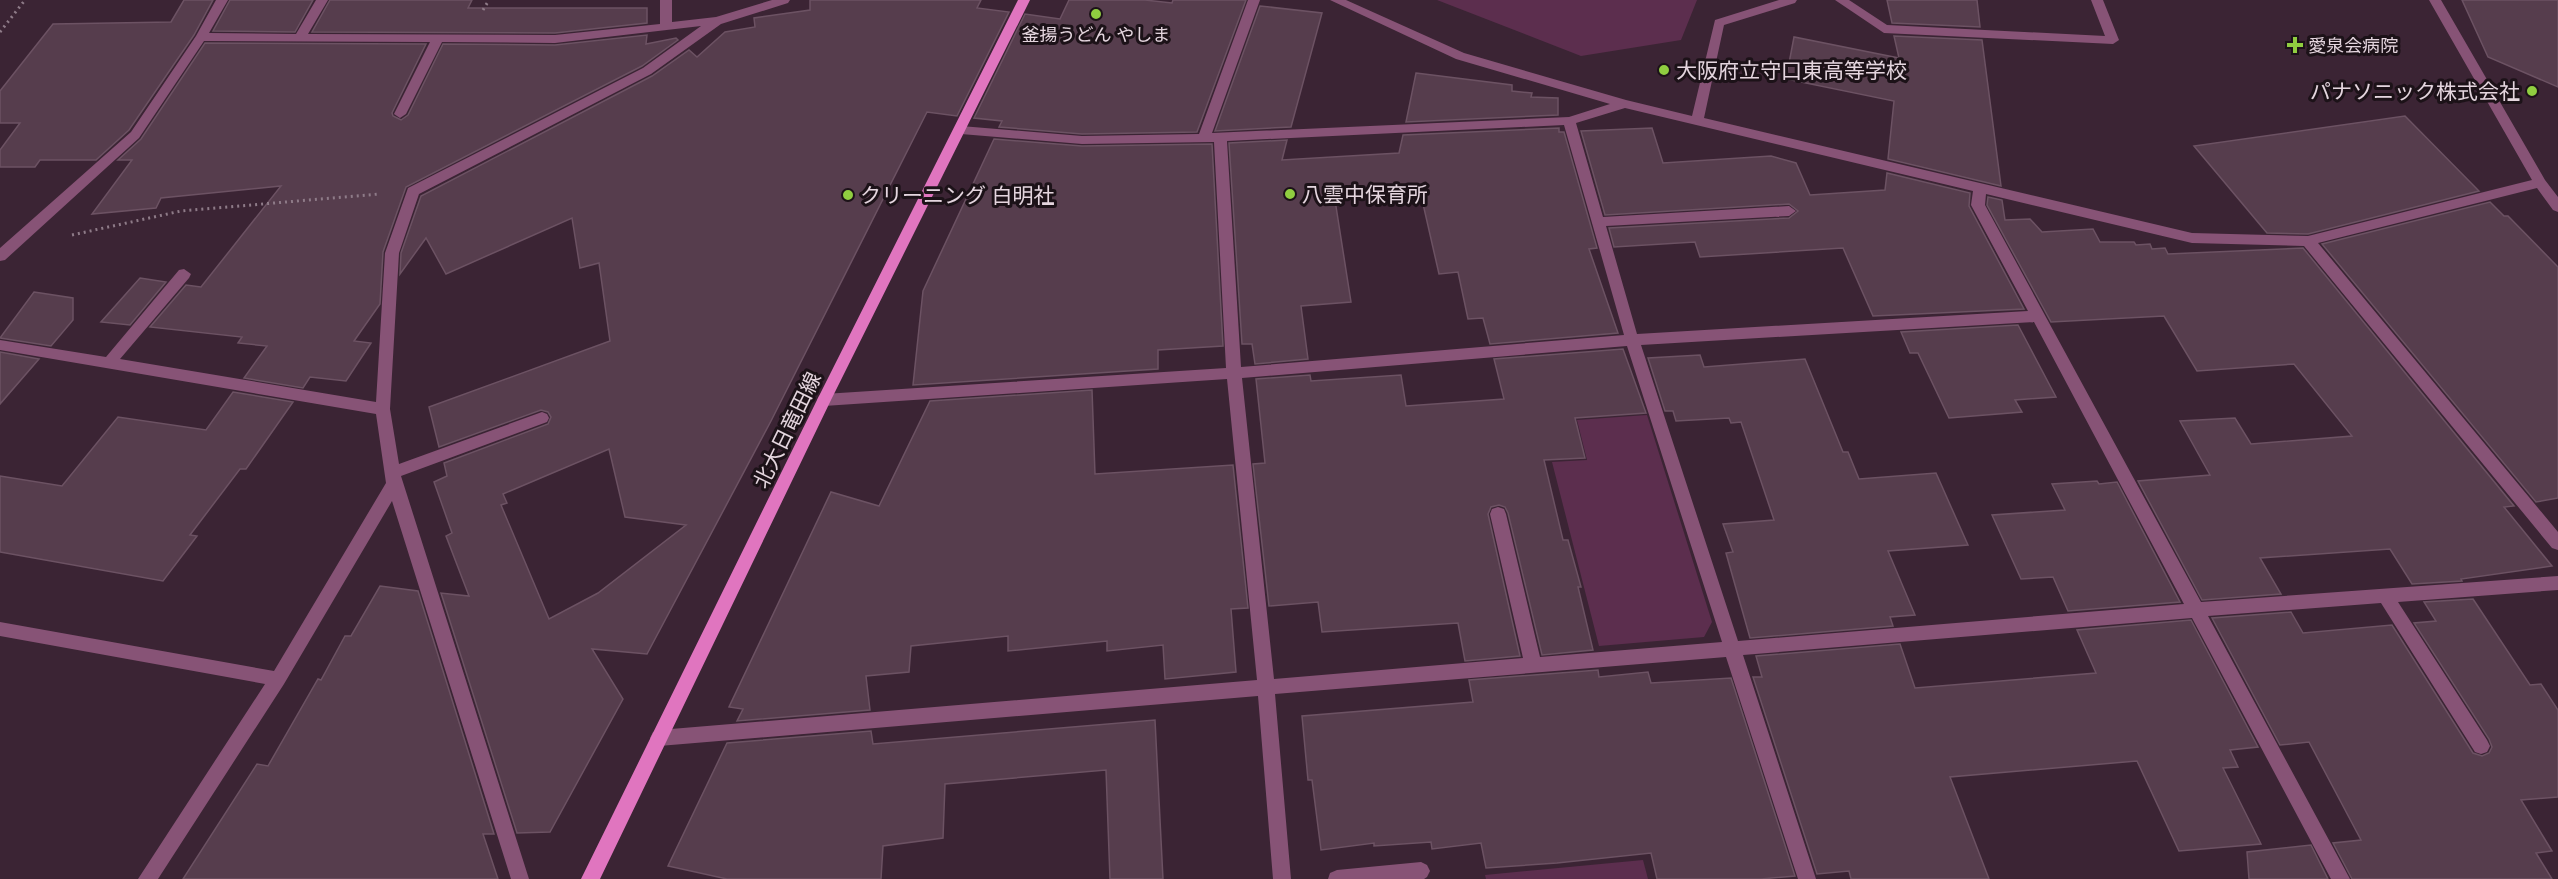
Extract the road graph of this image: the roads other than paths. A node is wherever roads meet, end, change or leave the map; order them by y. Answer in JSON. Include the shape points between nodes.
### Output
{"nodes":[{"id":1,"x":222,"y":0,"type":"edge"},
{"id":2,"x":322,"y":0,"type":"edge"},
{"id":3,"x":666,"y":0,"type":"edge"},
{"id":4,"x":784,"y":0,"type":"edge"},
{"id":5,"x":1024,"y":0,"type":"edge"},
{"id":6,"x":1254,"y":0,"type":"edge"},
{"id":7,"x":1336,"y":0,"type":"edge"},
{"id":8,"x":1791,"y":0,"type":"edge"},
{"id":9,"x":1841,"y":0,"type":"edge"},
{"id":10,"x":2097,"y":0,"type":"edge"},
{"id":11,"x":2435,"y":0,"type":"edge"},
{"id":12,"x":717,"y":21,"type":"junction"},
{"id":13,"x":666,"y":27,"type":"junction"},
{"id":14,"x":201,"y":37,"type":"junction"},
{"id":15,"x":300,"y":37,"type":"junction"},
{"id":16,"x":438,"y":38,"type":"junction"},
{"id":17,"x":1625,"y":104,"type":"junction"},
{"id":18,"x":400,"y":114,"type":"dead end"},
{"id":19,"x":1569,"y":121,"type":"junction"},
{"id":20,"x":1697,"y":121,"type":"junction"},
{"id":21,"x":961,"y":130,"type":"junction"},
{"id":22,"x":1204,"y":138,"type":"junction"},
{"id":23,"x":1220,"y":138,"type":"junction"},
{"id":24,"x":2540,"y":183,"type":"junction"},
{"id":25,"x":1980,"y":189,"type":"junction"},
{"id":26,"x":2558,"y":207,"type":"edge"},
{"id":27,"x":1790,"y":211,"type":"dead end"},
{"id":28,"x":1599,"y":222,"type":"junction"},
{"id":29,"x":2308,"y":241,"type":"junction"},
{"id":30,"x":0,"y":256,"type":"edge"},
{"id":31,"x":184,"y":274,"type":"dead end"},
{"id":32,"x":2037,"y":316,"type":"junction"},
{"id":33,"x":1632,"y":340,"type":"junction"},
{"id":34,"x":0,"y":345,"type":"edge"},
{"id":35,"x":110,"y":363,"type":"junction"},
{"id":36,"x":1234,"y":372,"type":"junction"},
{"id":37,"x":825,"y":400,"type":"junction"},
{"id":38,"x":383,"y":409,"type":"junction"},
{"id":39,"x":542,"y":418,"type":"dead end"},
{"id":40,"x":393,"y":478,"type":"junction"},
{"id":41,"x":1498,"y":514,"type":"dead end"},
{"id":42,"x":2558,"y":543,"type":"edge"},
{"id":43,"x":2558,"y":583,"type":"edge"},
{"id":44,"x":2385,"y":596,"type":"junction"},
{"id":45,"x":2196,"y":610,"type":"junction"},
{"id":46,"x":0,"y":629,"type":"edge"},
{"id":47,"x":1734,"y":649,"type":"junction"},
{"id":48,"x":1533,"y":665,"type":"junction"},
{"id":49,"x":278,"y":678,"type":"junction"},
{"id":50,"x":1266,"y":686,"type":"junction"},
{"id":51,"x":659,"y":738,"type":"junction"},
{"id":52,"x":2481,"y":746,"type":"dead end"},
{"id":53,"x":1421,"y":871,"type":"dead end"},
{"id":54,"x":147,"y":879,"type":"edge"},
{"id":55,"x":520,"y":879,"type":"edge"},
{"id":56,"x":590,"y":879,"type":"edge"},
{"id":57,"x":1282,"y":879,"type":"edge"},
{"id":58,"x":1337,"y":879,"type":"edge"},
{"id":59,"x":1807,"y":879,"type":"edge"},
{"id":60,"x":2341,"y":879,"type":"edge"}],
"edges":[{"from":1,"to":14,"type":"street"},
{"from":2,"to":15,"type":"street"},
{"from":3,"to":13,"type":"street"},
{"from":4,"to":12,"type":"street"},
{"from":5,"to":21,"type":"main road","name":"北大日竜田線"},
{"from":6,"to":22,"type":"street"},
{"from":7,"to":17,"type":"street","via":[[1460,56]]},
{"from":8,"to":20,"type":"street","via":[[1719,24]]},
{"from":9,"to":10,"type":"street","via":[[1884,29],[2113,40]]},
{"from":11,"to":24,"type":"street"},
{"from":12,"to":13,"type":"street"},
{"from":12,"to":38,"type":"street","via":[[647,71],[412,191],[392,253]]},
{"from":13,"to":16,"type":"street","via":[[555,39]]},
{"from":14,"to":15,"type":"street"},
{"from":14,"to":30,"type":"street","via":[[135,135]]},
{"from":15,"to":16,"type":"street"},
{"from":16,"to":18,"type":"street"},
{"from":17,"to":19,"type":"street"},
{"from":17,"to":20,"type":"street"},
{"from":19,"to":23,"type":"street"},
{"from":19,"to":28,"type":"street"},
{"from":20,"to":25,"type":"street"},
{"from":21,"to":22,"type":"street","via":[[1082,140]]},
{"from":21,"to":37,"type":"main road","name":"北大日竜田線"},
{"from":22,"to":23,"type":"street"},
{"from":23,"to":36,"type":"street"},
{"from":24,"to":26,"type":"street"},
{"from":24,"to":29,"type":"street"},
{"from":25,"to":29,"type":"street","via":[[2192,238]]},
{"from":25,"to":32,"type":"street","via":[[1978,205]]},
{"from":27,"to":28,"type":"street"},
{"from":28,"to":33,"type":"street"},
{"from":29,"to":42,"type":"street"},
{"from":31,"to":35,"type":"street"},
{"from":32,"to":33,"type":"street"},
{"from":32,"to":45,"type":"street"},
{"from":33,"to":36,"type":"street"},
{"from":33,"to":47,"type":"street"},
{"from":34,"to":35,"type":"street"},
{"from":35,"to":38,"type":"street"},
{"from":36,"to":37,"type":"street"},
{"from":36,"to":50,"type":"street"},
{"from":37,"to":51,"type":"main road","name":"北大日竜田線"},
{"from":38,"to":40,"type":"street"},
{"from":39,"to":40,"type":"street"},
{"from":40,"to":49,"type":"street"},
{"from":40,"to":55,"type":"street"},
{"from":41,"to":48,"type":"street"},
{"from":43,"to":44,"type":"street"},
{"from":44,"to":45,"type":"street"},
{"from":44,"to":52,"type":"street"},
{"from":45,"to":47,"type":"street"},
{"from":45,"to":60,"type":"street"},
{"from":46,"to":49,"type":"street"},
{"from":47,"to":48,"type":"street"},
{"from":47,"to":59,"type":"street"},
{"from":48,"to":50,"type":"street"},
{"from":49,"to":54,"type":"street"},
{"from":50,"to":51,"type":"street"},
{"from":50,"to":57,"type":"street"},
{"from":51,"to":56,"type":"main road","name":"北大日竜田線"},
{"from":53,"to":58,"type":"street"}]}
